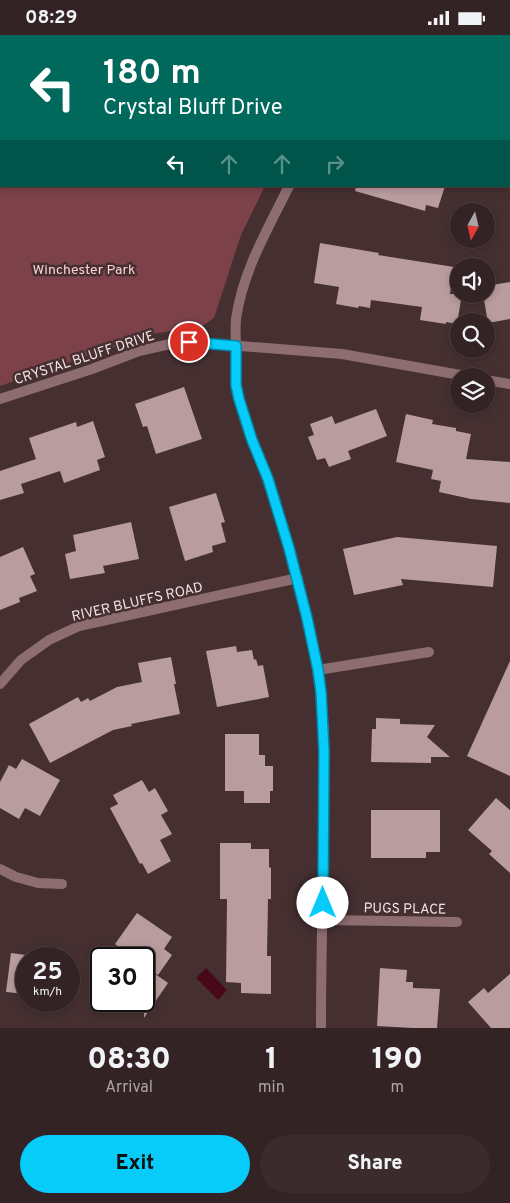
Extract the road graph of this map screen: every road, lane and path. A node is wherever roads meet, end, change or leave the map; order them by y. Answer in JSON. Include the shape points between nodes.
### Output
{"nodes":[{"id":1,"x":289,"y":187,"type":"edge"},
{"id":2,"x":236,"y":346,"type":"junction"},
{"id":3,"x":450,"y":373,"type":"edge"},
{"id":4,"x":495,"y":382,"type":"edge"},
{"id":5,"x":510,"y":384,"type":"edge"},
{"id":6,"x":0,"y":399,"type":"edge"},
{"id":7,"x":298,"y":578,"type":"junction"},
{"id":8,"x":428,"y":653,"type":"dead end"},
{"id":9,"x":318,"y":670,"type":"junction"},
{"id":10,"x":0,"y":685,"type":"edge"},
{"id":11,"x":0,"y":869,"type":"edge"},
{"id":12,"x":62,"y":884,"type":"dead end"},
{"id":13,"x":323,"y":921,"type":"junction"},
{"id":14,"x":457,"y":922,"type":"dead end"},
{"id":15,"x":321,"y":1028,"type":"edge"}],
"edges":[{"from":1,"to":2,"type":"street","via":[[247,275],[236,321]]},
{"from":2,"to":3,"type":"street","name":"CRYSTAL BLUFF DRIVE","via":[[342,354]]},
{"from":2,"to":6,"type":"street","name":"CRYSTAL BLUFF DRIVE","via":[[189,342],[170,344],[139,351]]},
{"from":2,"to":7,"type":"street","via":[[239,399]]},
{"from":4,"to":5,"type":"street"},
{"from":7,"to":9,"type":"street"},
{"from":7,"to":10,"type":"street","name":"RIVER BLUFFS ROAD","via":[[79,626],[48,639],[21,660]]},
{"from":8,"to":9,"type":"street"},
{"from":9,"to":13,"type":"street","via":[[324,751]]},
{"from":11,"to":12,"type":"street","via":[[38,883]]},
{"from":13,"to":14,"type":"street","name":"PUGS PLACE"},
{"from":13,"to":15,"type":"street"}]}
